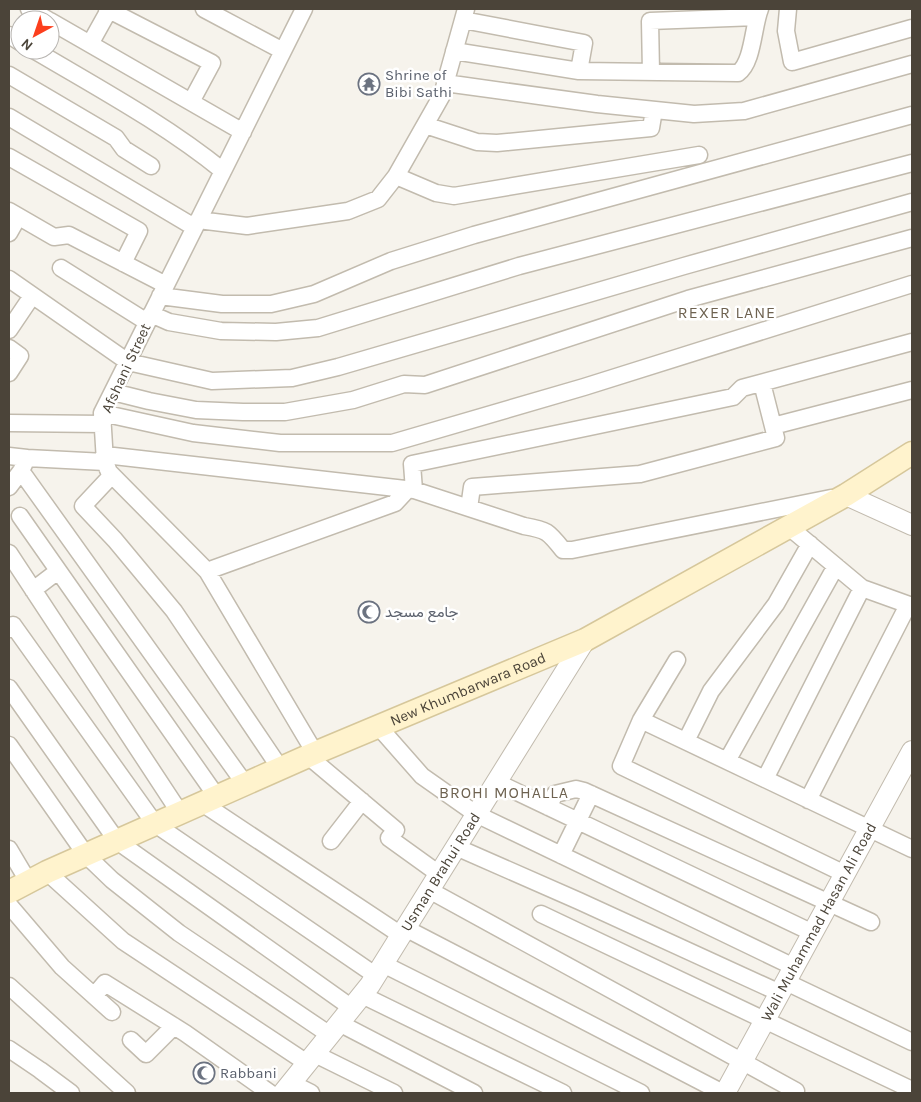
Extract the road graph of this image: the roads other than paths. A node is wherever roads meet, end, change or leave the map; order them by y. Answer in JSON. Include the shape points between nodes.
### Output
{"nodes":[{"id":1,"x":108,"y":9,"type":"edge"},
{"id":2,"x":204,"y":9,"type":"edge"},
{"id":3,"x":788,"y":9,"type":"edge"},
{"id":4,"x":299,"y":10,"type":"edge"},
{"id":5,"x":759,"y":13,"type":"edge"},
{"id":6,"x":465,"y":14,"type":"edge"},
{"id":7,"x":723,"y":14,"type":"edge"},
{"id":8,"x":60,"y":26,"type":"edge"},
{"id":9,"x":912,"y":28,"type":"edge"},
{"id":10,"x":90,"y":44,"type":"junction"},
{"id":11,"x":282,"y":51,"type":"junction"},
{"id":12,"x":454,"y":51,"type":"junction"},
{"id":13,"x":51,"y":60,"type":"edge"},
{"id":14,"x":912,"y":64,"type":"edge"},
{"id":15,"x":579,"y":71,"type":"junction"},
{"id":16,"x":651,"y":72,"type":"junction"},
{"id":17,"x":9,"y":75,"type":"edge"},
{"id":18,"x":446,"y":83,"type":"junction"},
{"id":19,"x":191,"y":102,"type":"junction"},
{"id":20,"x":654,"y":110,"type":"junction"},
{"id":21,"x":912,"y":115,"type":"edge"},
{"id":22,"x":9,"y":117,"type":"edge"},
{"id":23,"x":425,"y":125,"type":"junction"},
{"id":24,"x":242,"y":132,"type":"junction"},
{"id":25,"x":699,"y":155,"type":"dead end"},
{"id":26,"x":9,"y":157,"type":"edge"},
{"id":27,"x":912,"y":163,"type":"edge"},
{"id":28,"x":151,"y":166,"type":"dead end"},
{"id":29,"x":223,"y":171,"type":"junction"},
{"id":30,"x":396,"y":176,"type":"junction"},
{"id":31,"x":912,"y":202,"type":"edge"},
{"id":32,"x":13,"y":214,"type":"edge"},
{"id":33,"x":196,"y":224,"type":"junction"},
{"id":34,"x":9,"y":232,"type":"edge"},
{"id":35,"x":912,"y":238,"type":"edge"},
{"id":36,"x":123,"y":263,"type":"junction"},
{"id":37,"x":61,"y":268,"type":"dead end"},
{"id":38,"x":9,"y":279,"type":"edge"},
{"id":39,"x":912,"y":284,"type":"edge"},
{"id":40,"x":163,"y":291,"type":"junction"},
{"id":41,"x":32,"y":296,"type":"junction"},
{"id":42,"x":149,"y":318,"type":"junction"},
{"id":43,"x":9,"y":330,"type":"edge"},
{"id":44,"x":912,"y":342,"type":"edge"},
{"id":45,"x":9,"y":348,"type":"edge"},
{"id":46,"x":128,"y":362,"type":"junction"},
{"id":47,"x":9,"y":373,"type":"edge"},
{"id":48,"x":762,"y":383,"type":"junction"},
{"id":49,"x":912,"y":390,"type":"edge"},
{"id":50,"x":113,"y":392,"type":"junction"},
{"id":51,"x":102,"y":419,"type":"junction"},
{"id":52,"x":9,"y":423,"type":"edge"},
{"id":53,"x":773,"y":426,"type":"junction"},
{"id":54,"x":912,"y":453,"type":"edge"},
{"id":55,"x":9,"y":456,"type":"edge"},
{"id":56,"x":24,"y":464,"type":"junction"},
{"id":57,"x":107,"y":464,"type":"junction"},
{"id":58,"x":9,"y":487,"type":"edge"},
{"id":59,"x":411,"y":490,"type":"junction"},
{"id":60,"x":846,"y":495,"type":"junction"},
{"id":61,"x":469,"y":508,"type":"junction"},
{"id":62,"x":20,"y":516,"type":"dead end"},
{"id":63,"x":912,"y":525,"type":"edge"},
{"id":64,"x":789,"y":526,"type":"junction"},
{"id":65,"x":810,"y":544,"type":"junction"},
{"id":66,"x":9,"y":553,"type":"edge"},
{"id":67,"x":836,"y":566,"type":"junction"},
{"id":68,"x":207,"y":570,"type":"junction"},
{"id":69,"x":58,"y":571,"type":"junction"},
{"id":70,"x":862,"y":588,"type":"junction"},
{"id":71,"x":33,"y":590,"type":"junction"},
{"id":72,"x":910,"y":605,"type":"edge"},
{"id":73,"x":9,"y":629,"type":"edge"},
{"id":74,"x":585,"y":640,"type":"junction"},
{"id":75,"x":677,"y":660,"type":"dead end"},
{"id":76,"x":9,"y":688,"type":"edge"},
{"id":77,"x":642,"y":720,"type":"junction"},
{"id":78,"x":378,"y":726,"type":"junction"},
{"id":79,"x":686,"y":741,"type":"junction"},
{"id":80,"x":9,"y":745,"type":"edge"},
{"id":81,"x":912,"y":751,"type":"edge"},
{"id":82,"x":312,"y":754,"type":"junction"},
{"id":83,"x":727,"y":761,"type":"junction"},
{"id":84,"x":280,"y":768,"type":"junction"},
{"id":85,"x":764,"y":779,"type":"junction"},
{"id":86,"x":496,"y":782,"type":"junction"},
{"id":87,"x":245,"y":784,"type":"junction"},
{"id":88,"x":591,"y":794,"type":"junction"},
{"id":89,"x":209,"y":800,"type":"junction"},
{"id":90,"x":808,"y":800,"type":"junction"},
{"id":91,"x":362,"y":801,"type":"junction"},
{"id":92,"x":548,"y":807,"type":"junction"},
{"id":93,"x":180,"y":813,"type":"junction"},
{"id":94,"x":476,"y":814,"type":"junction"},
{"id":95,"x":577,"y":821,"type":"junction"},
{"id":96,"x":154,"y":824,"type":"junction"},
{"id":97,"x":870,"y":829,"type":"junction"},
{"id":98,"x":117,"y":841,"type":"junction"},
{"id":99,"x":332,"y":841,"type":"dead end"},
{"id":100,"x":456,"y":847,"type":"junction"},
{"id":101,"x":9,"y":849,"type":"edge"},
{"id":102,"x":912,"y":849,"type":"edge"},
{"id":103,"x":86,"y":855,"type":"junction"},
{"id":104,"x":561,"y":855,"type":"junction"},
{"id":105,"x":845,"y":874,"type":"junction"},
{"id":106,"x":28,"y":882,"type":"edge"},
{"id":107,"x":434,"y":882,"type":"junction"},
{"id":108,"x":579,"y":901,"type":"junction"},
{"id":109,"x":829,"y":903,"type":"junction"},
{"id":110,"x":9,"y":905,"type":"edge"},
{"id":111,"x":541,"y":914,"type":"dead end"},
{"id":112,"x":871,"y":922,"type":"dead end"},
{"id":113,"x":567,"y":926,"type":"junction"},
{"id":114,"x":403,"y":931,"type":"junction"},
{"id":115,"x":812,"y":933,"type":"junction"},
{"id":116,"x":379,"y":969,"type":"junction"},
{"id":117,"x":787,"y":981,"type":"junction"},
{"id":118,"x":9,"y":986,"type":"edge"},
{"id":119,"x":94,"y":996,"type":"junction"},
{"id":120,"x":112,"y":1012,"type":"dead end"},
{"id":121,"x":346,"y":1015,"type":"junction"},
{"id":122,"x":765,"y":1021,"type":"junction"},
{"id":123,"x":174,"y":1026,"type":"junction"},
{"id":124,"x":131,"y":1040,"type":"dead end"},
{"id":125,"x":912,"y":1042,"type":"edge"},
{"id":126,"x":9,"y":1049,"type":"edge"},
{"id":127,"x":311,"y":1058,"type":"junction"},
{"id":128,"x":742,"y":1062,"type":"junction"},
{"id":129,"x":54,"y":1088,"type":"edge"},
{"id":130,"x":287,"y":1088,"type":"edge"},
{"id":131,"x":912,"y":1090,"type":"edge"},
{"id":132,"x":796,"y":1091,"type":"dead end"},
{"id":133,"x":71,"y":1093,"type":"edge"},
{"id":134,"x":127,"y":1093,"type":"edge"},
{"id":135,"x":270,"y":1093,"type":"edge"},
{"id":136,"x":311,"y":1093,"type":"edge"},
{"id":137,"x":394,"y":1093,"type":"edge"},
{"id":138,"x":474,"y":1093,"type":"edge"},
{"id":139,"x":563,"y":1093,"type":"edge"},
{"id":140,"x":641,"y":1093,"type":"edge"},
{"id":141,"x":724,"y":1093,"type":"edge"}],
"edges":[{"from":1,"to":10,"type":"street"},
{"from":1,"to":19,"type":"street","via":[[212,63]]},
{"from":2,"to":11,"type":"street"},
{"from":3,"to":9,"type":"street","via":[[786,30],[792,62]]},
{"from":4,"to":11,"type":"street","name":"Afshani Street"},
{"from":5,"to":7,"type":"street"},
{"from":5,"to":16,"type":"street","via":[[747,63],[738,72]]},
{"from":6,"to":12,"type":"street"},
{"from":6,"to":15,"type":"street","via":[[584,43]]},
{"from":7,"to":16,"type":"street","via":[[650,21]]},
{"from":8,"to":10,"type":"street"},
{"from":10,"to":19,"type":"street"},
{"from":11,"to":24,"type":"street","name":"Afshani Street"},
{"from":12,"to":15,"type":"street"},
{"from":12,"to":18,"type":"street"},
{"from":13,"to":29,"type":"street","via":[[140,112]]},
{"from":14,"to":20,"type":"street","via":[[744,111],[694,114]]},
{"from":15,"to":16,"type":"street"},
{"from":17,"to":28,"type":"street","via":[[116,138],[124,149]]},
{"from":18,"to":20,"type":"street"},
{"from":18,"to":23,"type":"street"},
{"from":19,"to":24,"type":"street"},
{"from":20,"to":23,"type":"street","via":[[651,128],[497,143],[477,142]]},
{"from":21,"to":40,"type":"street","via":[[474,235],[391,261],[314,294],[271,304],[222,304]]},
{"from":22,"to":33,"type":"street"},
{"from":23,"to":30,"type":"street"},
{"from":24,"to":29,"type":"street","name":"Afshani Street"},
{"from":25,"to":30,"type":"street","via":[[454,196],[436,193]]},
{"from":26,"to":36,"type":"street","via":[[139,230]]},
{"from":27,"to":42,"type":"street","via":[[519,266],[318,328],[276,332],[221,330]]},
{"from":29,"to":33,"type":"street","name":"Afshani Street"},
{"from":30,"to":33,"type":"street","via":[[378,199],[348,211],[247,226]]},
{"from":31,"to":46,"type":"street","via":[[292,378],[212,381]]},
{"from":32,"to":34,"type":"street"},
{"from":32,"to":36,"type":"street","via":[[54,237],[69,235]]},
{"from":33,"to":40,"type":"street","name":"Afshani Street"},
{"from":35,"to":50,"type":"street","via":[[688,299],[425,385],[404,384],[353,400],[285,412],[243,412],[196,410]]},
{"from":36,"to":40,"type":"street"},
{"from":37,"to":42,"type":"street"},
{"from":38,"to":41,"type":"street"},
{"from":39,"to":51,"type":"street","via":[[584,387],[392,443],[280,443]]},
{"from":40,"to":42,"type":"street","name":"Afshani Street"},
{"from":41,"to":43,"type":"street"},
{"from":41,"to":46,"type":"street"},
{"from":42,"to":46,"type":"street","name":"Afshani Street"},
{"from":44,"to":48,"type":"street"},
{"from":45,"to":47,"type":"street","via":[[20,356]]},
{"from":46,"to":50,"type":"street","name":"Afshani Street"},
{"from":48,"to":53,"type":"street"},
{"from":48,"to":59,"type":"street","via":[[742,388],[733,397],[705,404],[412,464]]},
{"from":49,"to":53,"type":"street"},
{"from":50,"to":51,"type":"street","name":"Afshani Street"},
{"from":51,"to":52,"type":"street"},
{"from":51,"to":57,"type":"street","name":"Afshani Street"},
{"from":53,"to":61,"type":"street","via":[[776,438],[640,474],[472,486]]},
{"from":54,"to":60,"type":"main road","name":"New Khumbarwara Road"},
{"from":55,"to":56,"type":"street"},
{"from":56,"to":57,"type":"street"},
{"from":56,"to":58,"type":"street"},
{"from":56,"to":87,"type":"street"},
{"from":57,"to":59,"type":"street"},
{"from":57,"to":68,"type":"street"},
{"from":57,"to":84,"type":"street","via":[[84,506],[174,611]]},
{"from":59,"to":61,"type":"street"},
{"from":59,"to":68,"type":"street","via":[[395,503]]},
{"from":60,"to":61,"type":"street","via":[[572,550],[562,550],[548,532]]},
{"from":60,"to":63,"type":"street"},
{"from":60,"to":64,"type":"main road","name":"New Khumbarwara Road"},
{"from":62,"to":69,"type":"street"},
{"from":64,"to":65,"type":"street"},
{"from":64,"to":74,"type":"main road","name":"New Khumbarwara Road"},
{"from":65,"to":67,"type":"street"},
{"from":65,"to":79,"type":"street","via":[[776,604],[711,691]]},
{"from":66,"to":71,"type":"street"},
{"from":67,"to":70,"type":"street"},
{"from":67,"to":83,"type":"street"},
{"from":68,"to":82,"type":"street"},
{"from":69,"to":71,"type":"street"},
{"from":69,"to":89,"type":"street"},
{"from":70,"to":72,"type":"street"},
{"from":70,"to":85,"type":"street"},
{"from":71,"to":93,"type":"street"},
{"from":72,"to":90,"type":"street"},
{"from":73,"to":96,"type":"street","via":[[13,626]]},
{"from":74,"to":78,"type":"main road","name":"New Khumbarwara Road"},
{"from":74,"to":86,"type":"street","name":"Usman Brahui Road"},
{"from":75,"to":77,"type":"street"},
{"from":76,"to":98,"type":"street"},
{"from":77,"to":79,"type":"street"},
{"from":77,"to":105,"type":"street","via":[[621,766]]},
{"from":78,"to":82,"type":"main road","name":"New Khumbarwara Road"},
{"from":78,"to":94,"type":"street","via":[[422,776]]},
{"from":79,"to":83,"type":"street"},
{"from":80,"to":103,"type":"street"},
{"from":81,"to":97,"type":"street","name":"Wali Muhammad Hasan Ali Road"},
{"from":82,"to":84,"type":"main road","name":"New Khumbarwara Road"},
{"from":82,"to":91,"type":"street"},
{"from":83,"to":85,"type":"street"},
{"from":84,"to":87,"type":"main road","name":"New Khumbarwara Road"},
{"from":85,"to":90,"type":"street"},
{"from":86,"to":92,"type":"street"},
{"from":86,"to":94,"type":"street","name":"Usman Brahui Road"},
{"from":87,"to":89,"type":"main road","name":"New Khumbarwara Road"},
{"from":88,"to":92,"type":"street","via":[[576,789],[555,794]]},
{"from":88,"to":95,"type":"street"},
{"from":88,"to":109,"type":"street"},
{"from":89,"to":93,"type":"main road","name":"New Khumbarwara Road"},
{"from":89,"to":114,"type":"street"},
{"from":90,"to":97,"type":"street"},
{"from":91,"to":99,"type":"street"},
{"from":91,"to":107,"type":"street","via":[[396,830],[389,838]]},
{"from":92,"to":95,"type":"street"},
{"from":93,"to":96,"type":"main road","name":"New Khumbarwara Road"},
{"from":94,"to":100,"type":"street","name":"Usman Brahui Road"},
{"from":94,"to":104,"type":"street"},
{"from":95,"to":104,"type":"street"},
{"from":95,"to":115,"type":"street"},
{"from":96,"to":98,"type":"main road","name":"New Khumbarwara Road"},
{"from":96,"to":116,"type":"street"},
{"from":97,"to":102,"type":"street"},
{"from":97,"to":105,"type":"street","name":"Wali Muhammad Hasan Ali Road"},
{"from":98,"to":103,"type":"main road","name":"New Khumbarwara Road"},
{"from":98,"to":121,"type":"street"},
{"from":100,"to":107,"type":"street","name":"Usman Brahui Road"},
{"from":100,"to":108,"type":"street"},
{"from":101,"to":106,"type":"street"},
{"from":103,"to":106,"type":"main road","name":"New Khumbarwara Road"},
{"from":103,"to":121,"type":"street","via":[[138,902],[179,933]]},
{"from":104,"to":117,"type":"street"},
{"from":105,"to":109,"type":"street","name":"Wali Muhammad Hasan Ali Road"},
{"from":106,"to":127,"type":"street"},
{"from":107,"to":114,"type":"street","name":"Usman Brahui Road"},
{"from":107,"to":128,"type":"street"},
{"from":108,"to":113,"type":"street"},
{"from":108,"to":117,"type":"street"},
{"from":109,"to":112,"type":"street"},
{"from":109,"to":115,"type":"street","name":"Wali Muhammad Hasan Ali Road"},
{"from":110,"to":119,"type":"street","via":[[56,961]]},
{"from":111,"to":113,"type":"street"},
{"from":113,"to":122,"type":"street"},
{"from":114,"to":116,"type":"street","name":"Usman Brahui Road"},
{"from":114,"to":141,"type":"street"},
{"from":115,"to":117,"type":"street","name":"Wali Muhammad Hasan Ali Road"},
{"from":116,"to":121,"type":"street","name":"Usman Brahui Road"},
{"from":116,"to":140,"type":"street"},
{"from":117,"to":122,"type":"street","name":"Wali Muhammad Hasan Ali Road"},
{"from":117,"to":125,"type":"street"},
{"from":118,"to":134,"type":"street"},
{"from":119,"to":120,"type":"street"},
{"from":119,"to":123,"type":"street","via":[[105,983]]},
{"from":121,"to":127,"type":"street","name":"Usman Brahui Road"},
{"from":121,"to":138,"type":"street"},
{"from":121,"to":139,"type":"street"},
{"from":122,"to":128,"type":"street","name":"Wali Muhammad Hasan Ali Road"},
{"from":122,"to":131,"type":"street"},
{"from":123,"to":124,"type":"street","via":[[146,1054]]},
{"from":123,"to":135,"type":"street"},
{"from":126,"to":129,"type":"street"},
{"from":127,"to":130,"type":"street","name":"Usman Brahui Road"},
{"from":127,"to":137,"type":"street"},
{"from":128,"to":132,"type":"street"},
{"from":128,"to":141,"type":"street","name":"Wali Muhammad Hasan Ali Road"},
{"from":129,"to":133,"type":"street"},
{"from":130,"to":136,"type":"street"}]}
